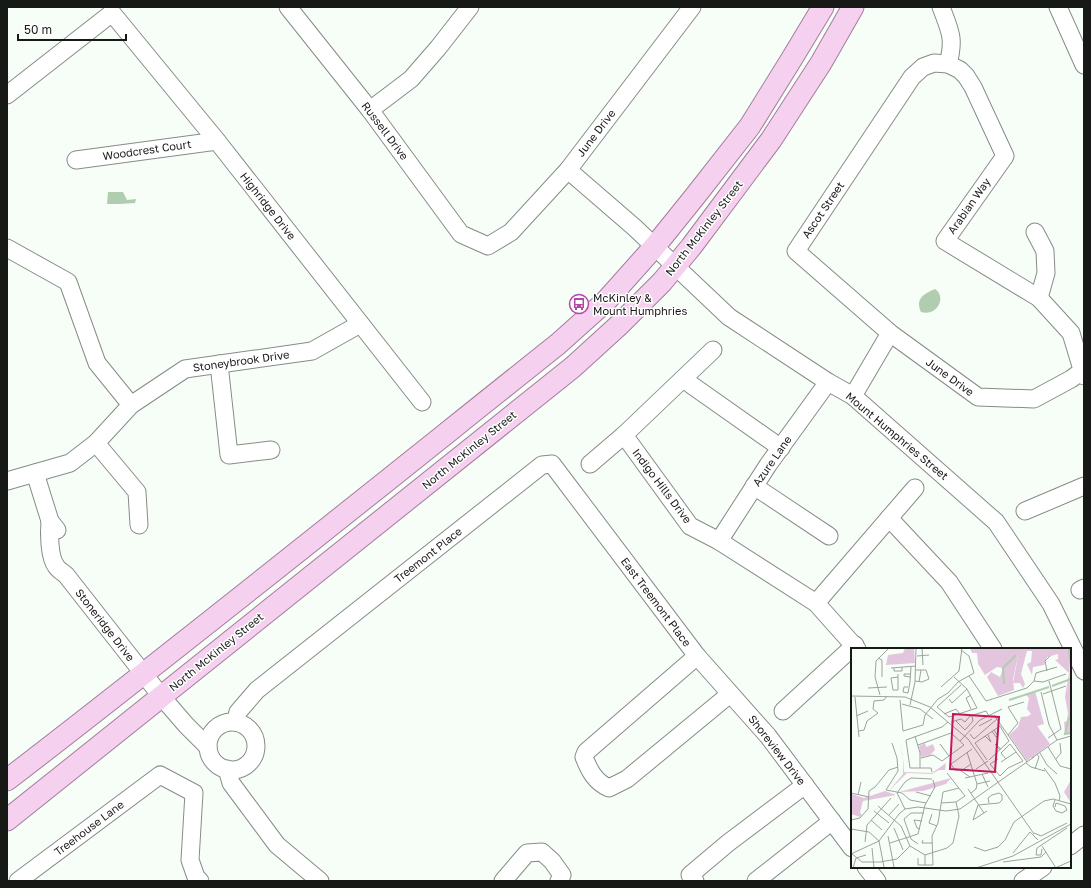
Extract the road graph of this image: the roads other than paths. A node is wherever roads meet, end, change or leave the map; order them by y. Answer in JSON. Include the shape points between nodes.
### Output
{"nodes":[{"id":1,"x":288,"y":7,"type":"edge"},
{"id":2,"x":470,"y":7,"type":"edge"},
{"id":3,"x":692,"y":7,"type":"edge"},
{"id":4,"x":823,"y":7,"type":"edge"},
{"id":5,"x":853,"y":7,"type":"edge"},
{"id":6,"x":941,"y":7,"type":"edge"},
{"id":7,"x":1058,"y":7,"type":"edge"},
{"id":8,"x":948,"y":64,"type":"junction"},
{"id":9,"x":1084,"y":65,"type":"edge"},
{"id":10,"x":7,"y":95,"type":"edge"},
{"id":11,"x":370,"y":110,"type":"junction"},
{"id":12,"x":217,"y":141,"type":"junction"},
{"id":13,"x":76,"y":160,"type":"dead end"},
{"id":14,"x":568,"y":170,"type":"junction"},
{"id":15,"x":1035,"y":232,"type":"dead end"},
{"id":16,"x":488,"y":246,"type":"joint"},
{"id":17,"x":655,"y":246,"type":"junction"},
{"id":18,"x":7,"y":248,"type":"edge"},
{"id":19,"x":676,"y":265,"type":"junction"},
{"id":20,"x":1039,"y":298,"type":"junction"},
{"id":21,"x":360,"y":324,"type":"junction"},
{"id":22,"x":890,"y":333,"type":"junction"},
{"id":23,"x":713,"y":350,"type":"dead end"},
{"id":24,"x":219,"y":364,"type":"junction"},
{"id":25,"x":1083,"y":373,"type":"edge"},
{"id":26,"x":683,"y":379,"type":"junction"},
{"id":27,"x":828,"y":382,"type":"junction"},
{"id":28,"x":853,"y":396,"type":"junction"},
{"id":29,"x":422,"y":402,"type":"dead end"},
{"id":30,"x":131,"y":405,"type":"junction"},
{"id":31,"x":624,"y":435,"type":"junction"},
{"id":32,"x":96,"y":444,"type":"junction"},
{"id":33,"x":780,"y":448,"type":"junction"},
{"id":34,"x":271,"y":450,"type":"dead end"},
{"id":35,"x":590,"y":464,"type":"dead end"},
{"id":36,"x":35,"y":473,"type":"junction"},
{"id":37,"x":7,"y":481,"type":"edge"},
{"id":38,"x":754,"y":486,"type":"junction"},
{"id":39,"x":1084,"y":486,"type":"edge"},
{"id":40,"x":915,"y":488,"type":"dead end"},
{"id":41,"x":1025,"y":510,"type":"dead end"},
{"id":42,"x":889,"y":518,"type":"junction"},
{"id":43,"x":139,"y":525,"type":"dead end"},
{"id":44,"x":829,"y":536,"type":"dead end"},
{"id":45,"x":719,"y":541,"type":"junction"},
{"id":46,"x":614,"y":547,"type":"joint"},
{"id":47,"x":816,"y":603,"type":"junction"},
{"id":48,"x":856,"y":647,"type":"edge"},
{"id":49,"x":992,"y":648,"type":"edge"},
{"id":50,"x":851,"y":651,"type":"edge"},
{"id":51,"x":697,"y":656,"type":"junction"},
{"id":52,"x":1084,"y":671,"type":"edge"},
{"id":53,"x":144,"y":675,"type":"junction"},
{"id":54,"x":730,"y":694,"type":"junction"},
{"id":55,"x":161,"y":696,"type":"junction"},
{"id":56,"x":783,"y":711,"type":"dead end"},
{"id":57,"x":235,"y":722,"type":"junction"},
{"id":58,"x":208,"y":747,"type":"junction"},
{"id":59,"x":227,"y":769,"type":"junction"},
{"id":60,"x":7,"y":780,"type":"edge"},
{"id":61,"x":805,"y":785,"type":"junction"},
{"id":62,"x":7,"y":820,"type":"edge"},
{"id":63,"x":832,"y":821,"type":"junction"},
{"id":64,"x":1084,"y":835,"type":"edge"},
{"id":65,"x":1071,"y":845,"type":"edge"},
{"id":66,"x":851,"y":847,"type":"edge"},
{"id":67,"x":867,"y":868,"type":"edge"},
{"id":68,"x":1042,"y":868,"type":"edge"},
{"id":69,"x":18,"y":881,"type":"edge"},
{"id":70,"x":200,"y":881,"type":"edge"},
{"id":71,"x":320,"y":881,"type":"edge"},
{"id":72,"x":503,"y":881,"type":"edge"},
{"id":73,"x":559,"y":881,"type":"edge"},
{"id":74,"x":695,"y":881,"type":"edge"},
{"id":75,"x":756,"y":881,"type":"edge"},
{"id":76,"x":877,"y":881,"type":"edge"},
{"id":77,"x":1023,"y":881,"type":"edge"}],
"edges":[{"from":1,"to":11,"type":"street","name":"Russell Drive"},
{"from":2,"to":11,"type":"street","via":[[411,79]]},
{"from":3,"to":14,"type":"street","name":"June Drive"},
{"from":4,"to":17,"type":"main road","via":[[750,126]]},
{"from":5,"to":19,"type":"main road","name":"North McKinley Street","via":[[821,63],[771,140]]},
{"from":6,"to":8,"type":"street","via":[[951,36],[952,49]]},
{"from":7,"to":9,"type":"street"},
{"from":8,"to":20,"type":"street","name":"Arabian Way","via":[[960,70],[970,81],[1004,156],[945,241]]},
{"from":8,"to":22,"type":"street","name":"Ascot Street","via":[[934,63],[923,67],[912,77],[796,251]]},
{"from":10,"to":12,"type":"street","name":"Highridge Drive","via":[[112,13]]},
{"from":11,"to":16,"type":"street","name":"Russell Drive","via":[[461,234]]},
{"from":12,"to":13,"type":"street","name":"Woodcrest Court"},
{"from":12,"to":21,"type":"street","name":"Highridge Drive"},
{"from":14,"to":16,"type":"street","name":"June Drive","via":[[511,232]]},
{"from":14,"to":17,"type":"street","name":"Mount Humphries Street"},
{"from":15,"to":20,"type":"street","via":[[1045,251],[1046,273]]},
{"from":17,"to":19,"type":"street","name":"Mount Humphries Street"},
{"from":17,"to":53,"type":"main road","via":[[606,301],[558,344]]},
{"from":18,"to":30,"type":"street","via":[[68,282],[97,363]]},
{"from":19,"to":27,"type":"street","name":"Mount Humphries Street","via":[[729,317]]},
{"from":19,"to":55,"type":"main road","name":"North McKinley Street","via":[[618,326],[573,367]]},
{"from":20,"to":25,"type":"street","name":"Arabian Way","via":[[1071,333]]},
{"from":21,"to":24,"type":"street","name":"Stoneybrook Drive","via":[[312,351]]},
{"from":21,"to":29,"type":"street","name":"Highridge Drive"},
{"from":22,"to":25,"type":"street","name":"June Drive","via":[[978,397],[1034,399]]},
{"from":22,"to":28,"type":"street"},
{"from":23,"to":26,"type":"street"},
{"from":24,"to":30,"type":"street","name":"Stoneybrook Drive","via":[[185,369]]},
{"from":24,"to":34,"type":"street","via":[[229,455]]},
{"from":26,"to":31,"type":"street"},
{"from":26,"to":33,"type":"street"},
{"from":27,"to":28,"type":"street","name":"Mount Humphries Street"},
{"from":27,"to":33,"type":"street","name":"Azure Lane"},
{"from":28,"to":52,"type":"street","name":"Mount Humphries Street","via":[[996,522],[1051,604]]},
{"from":30,"to":32,"type":"street","name":"Stoneybrook Drive"},
{"from":31,"to":35,"type":"street"},
{"from":31,"to":45,"type":"street","name":"Indigo Hills Drive","via":[[690,526]]},
{"from":32,"to":36,"type":"street","name":"Stoneybrook Drive","via":[[70,462]]},
{"from":32,"to":43,"type":"street","via":[[137,492]]},
{"from":33,"to":38,"type":"street","name":"Azure Lane"},
{"from":36,"to":37,"type":"street","name":"Stoneybrook Drive"},
{"from":36,"to":53,"type":"street","name":"Stoneridge Drive","via":[[50,521],[50,548],[56,566],[66,575]]},
{"from":38,"to":44,"type":"street"},
{"from":38,"to":45,"type":"street","name":"Azure Lane"},
{"from":39,"to":41,"type":"street"},
{"from":40,"to":42,"type":"street"},
{"from":42,"to":47,"type":"street"},
{"from":42,"to":49,"type":"street","via":[[949,582]]},
{"from":45,"to":47,"type":"street","name":"Indigo Hills Drive"},
{"from":46,"to":51,"type":"street","name":"East Treemont Place"},
{"from":46,"to":57,"type":"street","name":"Treemont Place","via":[[552,464],[542,465],[257,690],[238,712]]},
{"from":47,"to":48,"type":"street","name":"Indigo Hills Drive"},
{"from":50,"to":56,"type":"street"},
{"from":51,"to":54,"type":"street","name":"Shoreview Drive"},
{"from":51,"to":54,"type":"street","via":[[586,752],[584,757],[589,770],[600,784],[608,788],[627,780]]},
{"from":53,"to":55,"type":"street","name":"Stoneridge Drive"},
{"from":53,"to":60,"type":"main road"},
{"from":54,"to":61,"type":"street","name":"Shoreview Drive","via":[[768,736]]},
{"from":55,"to":58,"type":"street","name":"Stoneridge Drive"},
{"from":55,"to":62,"type":"main road","name":"North McKinley Street"},
{"from":57,"to":58,"type":"street","via":[[227,722],[213,731]]},
{"from":57,"to":59,"type":"street","via":[[250,729],[256,744],[255,751],[248,764],[234,770]]},
{"from":58,"to":59,"type":"street","via":[[214,761]]},
{"from":59,"to":71,"type":"street","via":[[231,783],[277,845]]},
{"from":61,"to":63,"type":"street","name":"Shoreview Drive"},
{"from":61,"to":74,"type":"street","via":[[690,875]]},
{"from":63,"to":66,"type":"street","name":"Shoreview Drive"},
{"from":63,"to":75,"type":"street"},
{"from":64,"to":65,"type":"street"},
{"from":67,"to":76,"type":"street"},
{"from":68,"to":77,"type":"street"},
{"from":69,"to":70,"type":"street","name":"Treehouse Lane","via":[[160,775],[194,793],[190,860]]},
{"from":72,"to":73,"type":"street","via":[[527,853],[542,852],[562,875]]}]}
